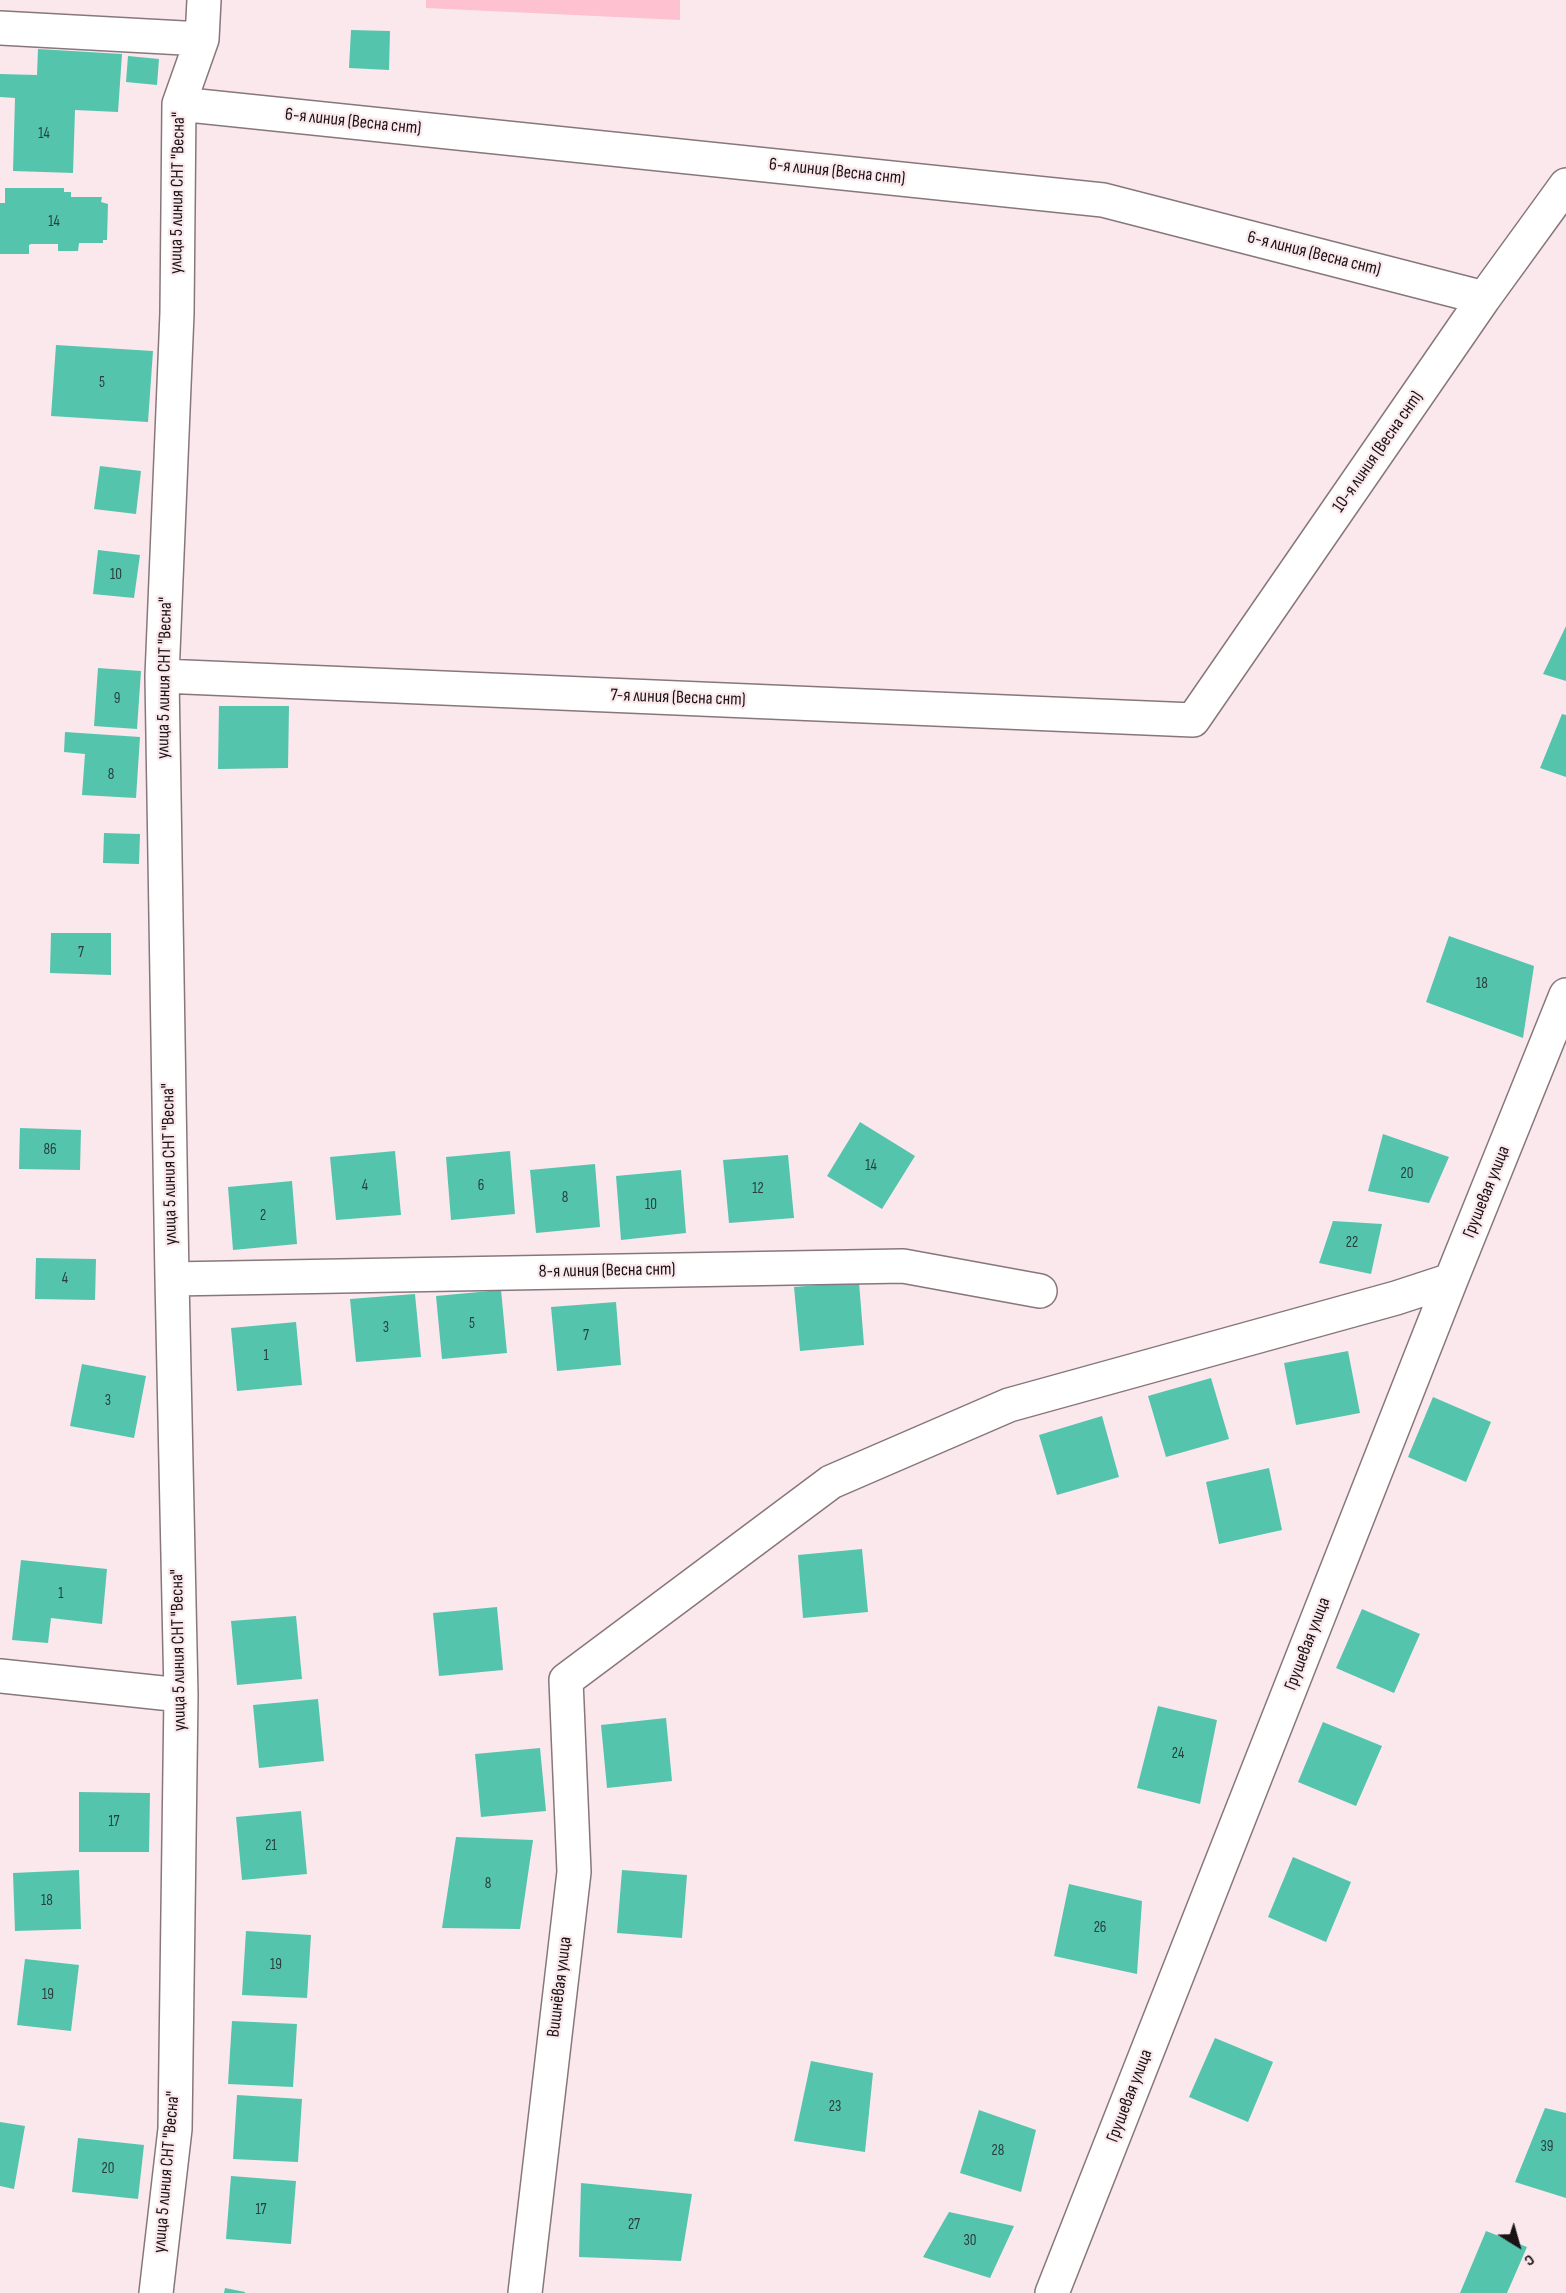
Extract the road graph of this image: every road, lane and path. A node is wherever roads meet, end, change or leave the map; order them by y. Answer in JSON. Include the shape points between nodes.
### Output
{"nodes":[{"id":1,"x":204,"y":0,"type":"edge"},
{"id":2,"x":0,"y":28,"type":"edge"},
{"id":3,"x":202,"y":39,"type":"junction"},
{"id":4,"x":178,"y":104,"type":"junction"},
{"id":5,"x":1566,"y":185,"type":"edge"},
{"id":6,"x":1484,"y":298,"type":"junction"},
{"id":7,"x":162,"y":676,"type":"junction"},
{"id":8,"x":1193,"y":720,"type":"joint"},
{"id":9,"x":1566,"y":995,"type":"edge"},
{"id":10,"x":172,"y":1279,"type":"junction"},
{"id":11,"x":1451,"y":1280,"type":"junction"},
{"id":12,"x":1040,"y":1291,"type":"dead end"},
{"id":13,"x":0,"y":1676,"type":"edge"},
{"id":14,"x":181,"y":1695,"type":"junction"},
{"id":15,"x":156,"y":2293,"type":"edge"},
{"id":16,"x":525,"y":2293,"type":"edge"},
{"id":17,"x":1052,"y":2293,"type":"edge"}],
"edges":[{"from":1,"to":3,"type":"street","name":"улица 5 линия СНТ \"Весна\""},
{"from":2,"to":3,"type":"street"},
{"from":3,"to":4,"type":"street","name":"улица 5 линия СНТ \"Весна\""},
{"from":4,"to":6,"type":"street","name":"6-я линия (Весна снт)","via":[[1103,200]]},
{"from":4,"to":7,"type":"street","name":"улица 5 линия СНТ \"Весна\"","via":[[177,313]]},
{"from":5,"to":6,"type":"street","name":"10-я линия (Весна снт)"},
{"from":6,"to":8,"type":"street","name":"10-я линия (Весна снт)"},
{"from":7,"to":8,"type":"street","name":"7-я линия (Весна снт)"},
{"from":7,"to":10,"type":"street","name":"улица 5 линия СНТ \"Весна\""},
{"from":9,"to":11,"type":"street","name":"Грушевая улица"},
{"from":10,"to":12,"type":"street","name":"8-я линия (Весна снт)","via":[[903,1266]]},
{"from":10,"to":14,"type":"street","name":"улица 5 линия СНТ \"Весна\""},
{"from":11,"to":16,"type":"street","name":"Вишнёвая улица","via":[[1009,1405],[831,1482],[566,1680],[574,1872]]},
{"from":11,"to":17,"type":"street","name":"Грушевая улица"},
{"from":13,"to":14,"type":"street"},
{"from":14,"to":15,"type":"street","name":"улица 5 линия СНТ \"Весна\"","via":[[175,2129]]}]}
